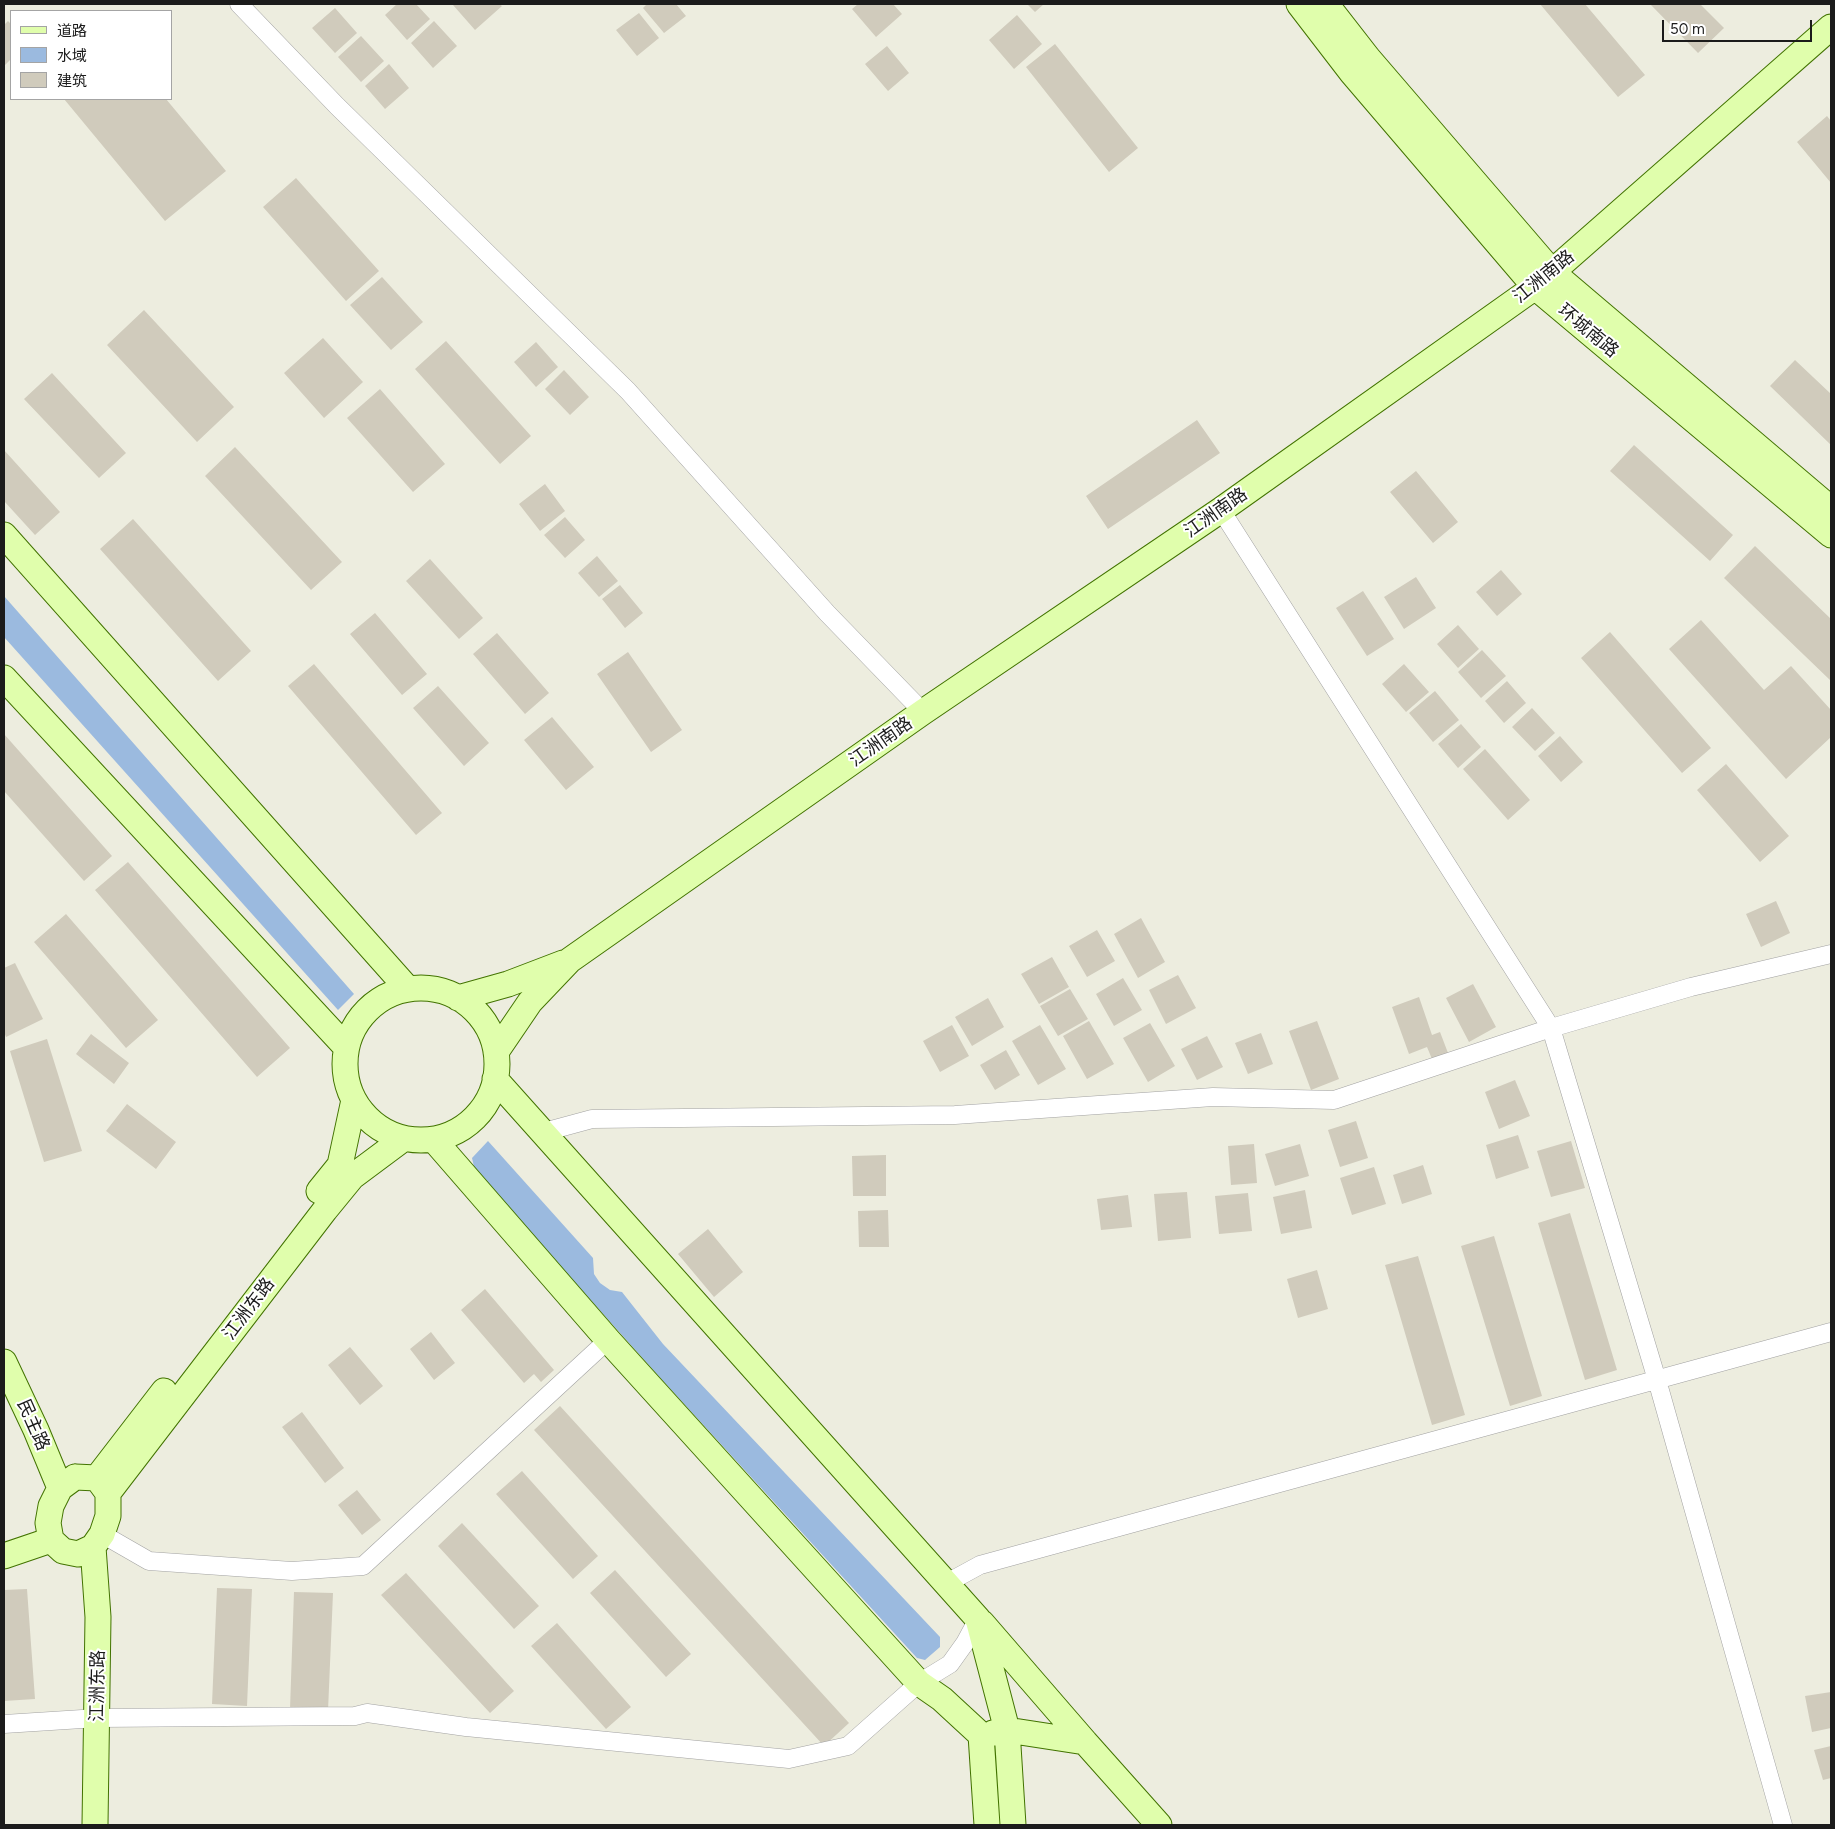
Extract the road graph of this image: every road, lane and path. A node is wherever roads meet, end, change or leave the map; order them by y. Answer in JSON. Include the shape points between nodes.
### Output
{"nodes":[{"id":1,"x":239,"y":4,"type":"edge"},
{"id":2,"x":1299,"y":4,"type":"edge"},
{"id":3,"x":1326,"y":4,"type":"edge"},
{"id":4,"x":1831,"y":27,"type":"edge"},
{"id":5,"x":1544,"y":280,"type":"junction"},
{"id":6,"x":1831,"y":509,"type":"edge"},
{"id":7,"x":1221,"y":510,"type":"junction"},
{"id":8,"x":4,"y":535,"type":"edge"},
{"id":9,"x":1831,"y":535,"type":"edge"},
{"id":10,"x":4,"y":678,"type":"edge"},
{"id":11,"x":923,"y":712,"type":"junction"},
{"id":12,"x":1831,"y":954,"type":"edge"},
{"id":13,"x":570,"y":960,"type":"junction"},
{"id":14,"x":408,"y":989,"type":"junction"},
{"id":15,"x":458,"y":998,"type":"junction"},
{"id":16,"x":1551,"y":1028,"type":"junction"},
{"id":17,"x":346,"y":1047,"type":"junction"},
{"id":18,"x":496,"y":1052,"type":"junction"},
{"id":19,"x":495,"y":1079,"type":"junction"},
{"id":20,"x":354,"y":1100,"type":"junction"},
{"id":21,"x":544,"y":1132,"type":"junction"},
{"id":22,"x":404,"y":1139,"type":"junction"},
{"id":23,"x":434,"y":1140,"type":"junction"},
{"id":24,"x":1831,"y":1332,"type":"edge"},
{"id":25,"x":608,"y":1340,"type":"junction"},
{"id":26,"x":4,"y":1362,"type":"edge"},
{"id":27,"x":1657,"y":1380,"type":"junction"},
{"id":28,"x":103,"y":1486,"type":"junction"},
{"id":29,"x":60,"y":1488,"type":"junction"},
{"id":30,"x":51,"y":1540,"type":"junction"},
{"id":31,"x":97,"y":1540,"type":"junction"},
{"id":32,"x":4,"y":1556,"type":"edge"},
{"id":33,"x":947,"y":1583,"type":"junction"},
{"id":34,"x":978,"y":1619,"type":"junction"},
{"id":35,"x":919,"y":1683,"type":"junction"},
{"id":36,"x":98,"y":1718,"type":"junction"},
{"id":37,"x":4,"y":1724,"type":"edge"},
{"id":38,"x":1008,"y":1730,"type":"junction"},
{"id":39,"x":981,"y":1735,"type":"junction"},
{"id":40,"x":1085,"y":1742,"type":"junction"},
{"id":41,"x":95,"y":1825,"type":"edge"},
{"id":42,"x":987,"y":1825,"type":"edge"},
{"id":43,"x":1013,"y":1825,"type":"edge"},
{"id":44,"x":1159,"y":1825,"type":"edge"},
{"id":45,"x":1783,"y":1825,"type":"edge"}],
"edges":[{"from":1,"to":11,"type":"street","via":[[337,106],[628,391],[827,612]]},
{"from":2,"to":5,"type":"main road","name":"环城南路","via":[[1352,72]]},
{"from":3,"to":5,"type":"main road","name":"环城南路"},
{"from":4,"to":5,"type":"main road","name":"江洲南路"},
{"from":5,"to":6,"type":"main road","name":"环城南路"},
{"from":5,"to":7,"type":"main road","name":"江洲南路"},
{"from":5,"to":9,"type":"main road","name":"环城南路"},
{"from":7,"to":11,"type":"main road","name":"江洲南路"},
{"from":7,"to":16,"type":"street"},
{"from":8,"to":14,"type":"main road"},
{"from":10,"to":17,"type":"main road"},
{"from":11,"to":13,"type":"main road","name":"江洲南路"},
{"from":12,"to":16,"type":"street","via":[[1691,986]]},
{"from":13,"to":15,"type":"main road","via":[[508,984]]},
{"from":13,"to":18,"type":"main road","via":[[530,1002]]},
{"from":14,"to":15,"type":"main road","via":[[426,988]]},
{"from":14,"to":17,"type":"main road","via":[[376,1002],[363,1014]]},
{"from":15,"to":18,"type":"main road","via":[[483,1020]]},
{"from":16,"to":21,"type":"street","via":[[1334,1100],[1213,1097],[955,1115],[592,1119]]},
{"from":16,"to":27,"type":"street"},
{"from":17,"to":20,"type":"main road","via":[[348,1085]]},
{"from":18,"to":19,"type":"main road"},
{"from":19,"to":21,"type":"main road"},
{"from":19,"to":23,"type":"main road","via":[[484,1106],[475,1118],[456,1132]]},
{"from":20,"to":22,"type":"main road","via":[[374,1125]]},
{"from":20,"to":28,"type":"main road","name":"江洲东路","via":[[340,1165]]},
{"from":21,"to":33,"type":"main road"},
{"from":22,"to":23,"type":"main road"},
{"from":22,"to":28,"type":"main road","name":"江洲东路","via":[[352,1177]]},
{"from":23,"to":25,"type":"main road"},
{"from":24,"to":27,"type":"street"},
{"from":25,"to":31,"type":"street","via":[[363,1566],[292,1571],[149,1561]]},
{"from":25,"to":35,"type":"main road"},
{"from":26,"to":29,"type":"main road","name":"民主路"},
{"from":27,"to":33,"type":"street","via":[[980,1565]]},
{"from":27,"to":45,"type":"street"},
{"from":28,"to":29,"type":"main road","via":[[75,1477]]},
{"from":28,"to":31,"type":"main road","via":[[108,1516]]},
{"from":29,"to":30,"type":"main road","via":[[48,1522]]},
{"from":30,"to":31,"type":"main road","via":[[63,1551],[78,1554]]},
{"from":30,"to":32,"type":"main road"},
{"from":31,"to":36,"type":"main road","name":"江洲东路"},
{"from":33,"to":34,"type":"main road"},
{"from":34,"to":35,"type":"street","via":[[950,1664]]},
{"from":34,"to":38,"type":"main road"},
{"from":34,"to":40,"type":"main road"},
{"from":35,"to":36,"type":"street","via":[[848,1746],[789,1760],[367,1714]]},
{"from":35,"to":39,"type":"main road","via":[[942,1699]]},
{"from":36,"to":37,"type":"street"},
{"from":36,"to":41,"type":"main road","name":"江洲东路"},
{"from":38,"to":39,"type":"main road"},
{"from":38,"to":40,"type":"main road"},
{"from":38,"to":43,"type":"main road"},
{"from":39,"to":42,"type":"main road"},
{"from":40,"to":44,"type":"main road"}]}
